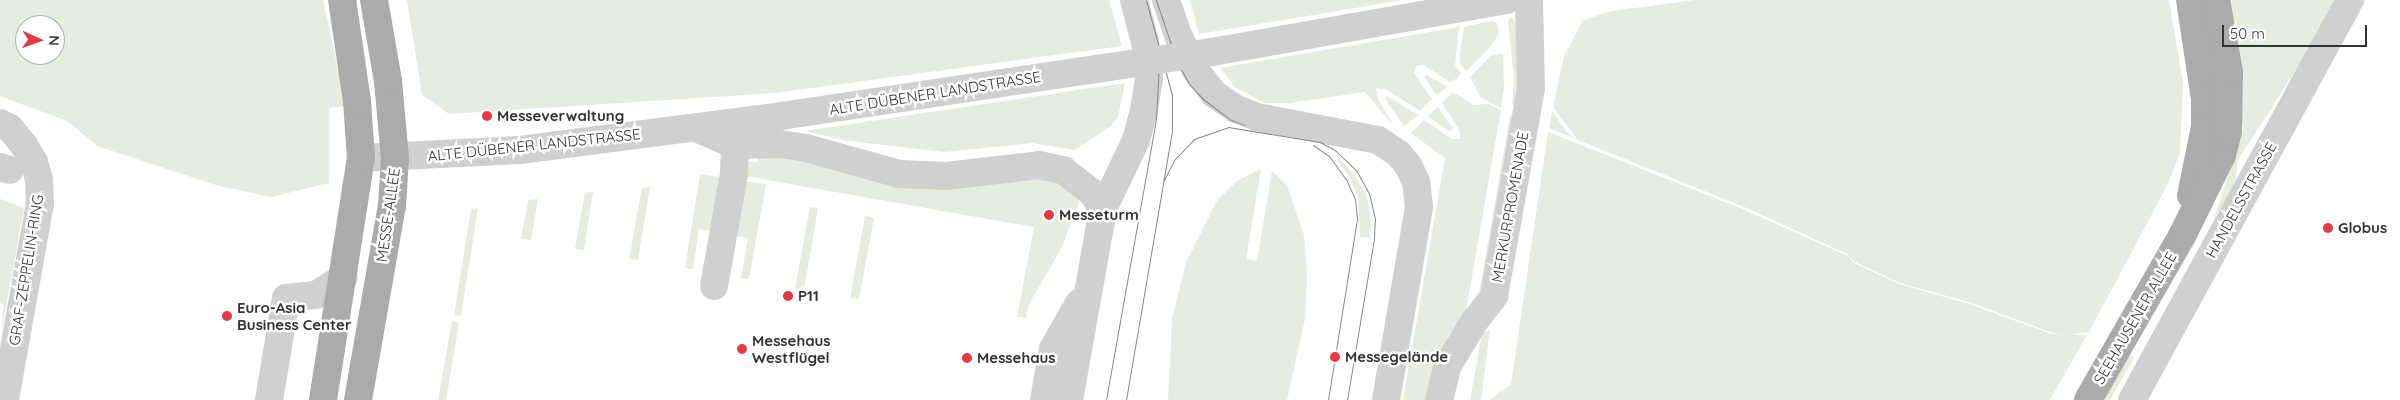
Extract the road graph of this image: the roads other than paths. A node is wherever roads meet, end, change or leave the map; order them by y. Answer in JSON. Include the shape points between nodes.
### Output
{"nodes":[{"id":1,"x":342,"y":0,"type":"edge"},
{"id":2,"x":374,"y":0,"type":"edge"},
{"id":3,"x":1134,"y":0,"type":"edge"},
{"id":4,"x":1166,"y":0,"type":"edge"},
{"id":5,"x":1506,"y":0,"type":"edge"},
{"id":6,"x":1528,"y":0,"type":"edge"},
{"id":7,"x":2190,"y":0,"type":"edge"},
{"id":8,"x":2216,"y":0,"type":"edge"},
{"id":9,"x":2350,"y":0,"type":"edge"},
{"id":10,"x":0,"y":123,"type":"edge"},
{"id":11,"x":695,"y":127,"type":"junction"},
{"id":12,"x":735,"y":145,"type":"junction"},
{"id":13,"x":361,"y":158,"type":"junction"},
{"id":14,"x":395,"y":158,"type":"junction"},
{"id":15,"x":1103,"y":209,"type":"junction"},
{"id":16,"x":2182,"y":236,"type":"junction"},
{"id":17,"x":344,"y":277,"type":"junction"},
{"id":18,"x":714,"y":286,"type":"dead end"},
{"id":19,"x":1089,"y":286,"type":"junction"},
{"id":20,"x":5,"y":400,"type":"edge"},
{"id":21,"x":269,"y":400,"type":"edge"},
{"id":22,"x":322,"y":400,"type":"edge"},
{"id":23,"x":358,"y":400,"type":"edge"},
{"id":24,"x":1044,"y":400,"type":"edge"},
{"id":25,"x":1069,"y":400,"type":"edge"},
{"id":26,"x":1386,"y":400,"type":"edge"},
{"id":27,"x":1439,"y":400,"type":"edge"},
{"id":28,"x":2088,"y":400,"type":"edge"},
{"id":29,"x":2132,"y":400,"type":"edge"}],
"edges":[{"from":1,"to":13,"type":"main road","via":[[357,101]]},
{"from":2,"to":14,"type":"main road","name":"MESSE-ALLEE","via":[[388,81]]},
{"from":3,"to":15,"type":"street","via":[[1145,42],[1149,79],[1136,140]]},
{"from":4,"to":26,"type":"street","via":[[1179,37],[1197,72],[1214,94],[1236,109],[1257,117],[1378,140],[1399,154],[1409,167],[1416,182],[1419,207]]},
{"from":5,"to":11,"type":"street","name":"ALTE DÜBENER LANDSTRASSE","bridge":true,"via":[[1266,44]]},
{"from":6,"to":27,"type":"street","name":"MERKURPROMENADE","via":[[1531,89],[1494,296],[1448,365]]},
{"from":7,"to":16,"type":"main road","name":"SEEHAUSENER ALLEE","via":[[2204,74],[2205,127]]},
{"from":8,"to":16,"type":"main road","name":"SEEHAUSENER ALLEE","via":[[2229,72],[2228,131],[2222,155]]},
{"from":9,"to":29,"type":"street","name":"HANDELSSTRASSE"},
{"from":10,"to":20,"type":"street","name":"GRAF-ZEPPELIN-RING","via":[[10,128],[34,162],[40,203]]},
{"from":11,"to":12,"type":"street"},
{"from":11,"to":14,"type":"street","name":"ALTE DÜBENER LANDSTRASSE","via":[[520,150]]},
{"from":12,"to":15,"type":"street","via":[[779,144],[806,148],[900,174],[946,176],[1039,165],[1063,170],[1092,192]]},
{"from":12,"to":18,"type":"street","via":[[734,174]]},
{"from":13,"to":14,"type":"street","name":"ALTE DÜBENER LANDSTRASSE"},
{"from":13,"to":17,"type":"main road"},
{"from":14,"to":23,"type":"main road","name":"MESSE-ALLEE","via":[[392,206]]},
{"from":15,"to":19,"type":"street"},
{"from":16,"to":28,"type":"main road","name":"SEEHAUSENER ALLEE"},
{"from":17,"to":21,"type":"street","via":[[316,295],[286,298]]},
{"from":17,"to":22,"type":"main road"},
{"from":19,"to":24,"type":"street","via":[[1053,349]]},
{"from":19,"to":25,"type":"street"}]}
